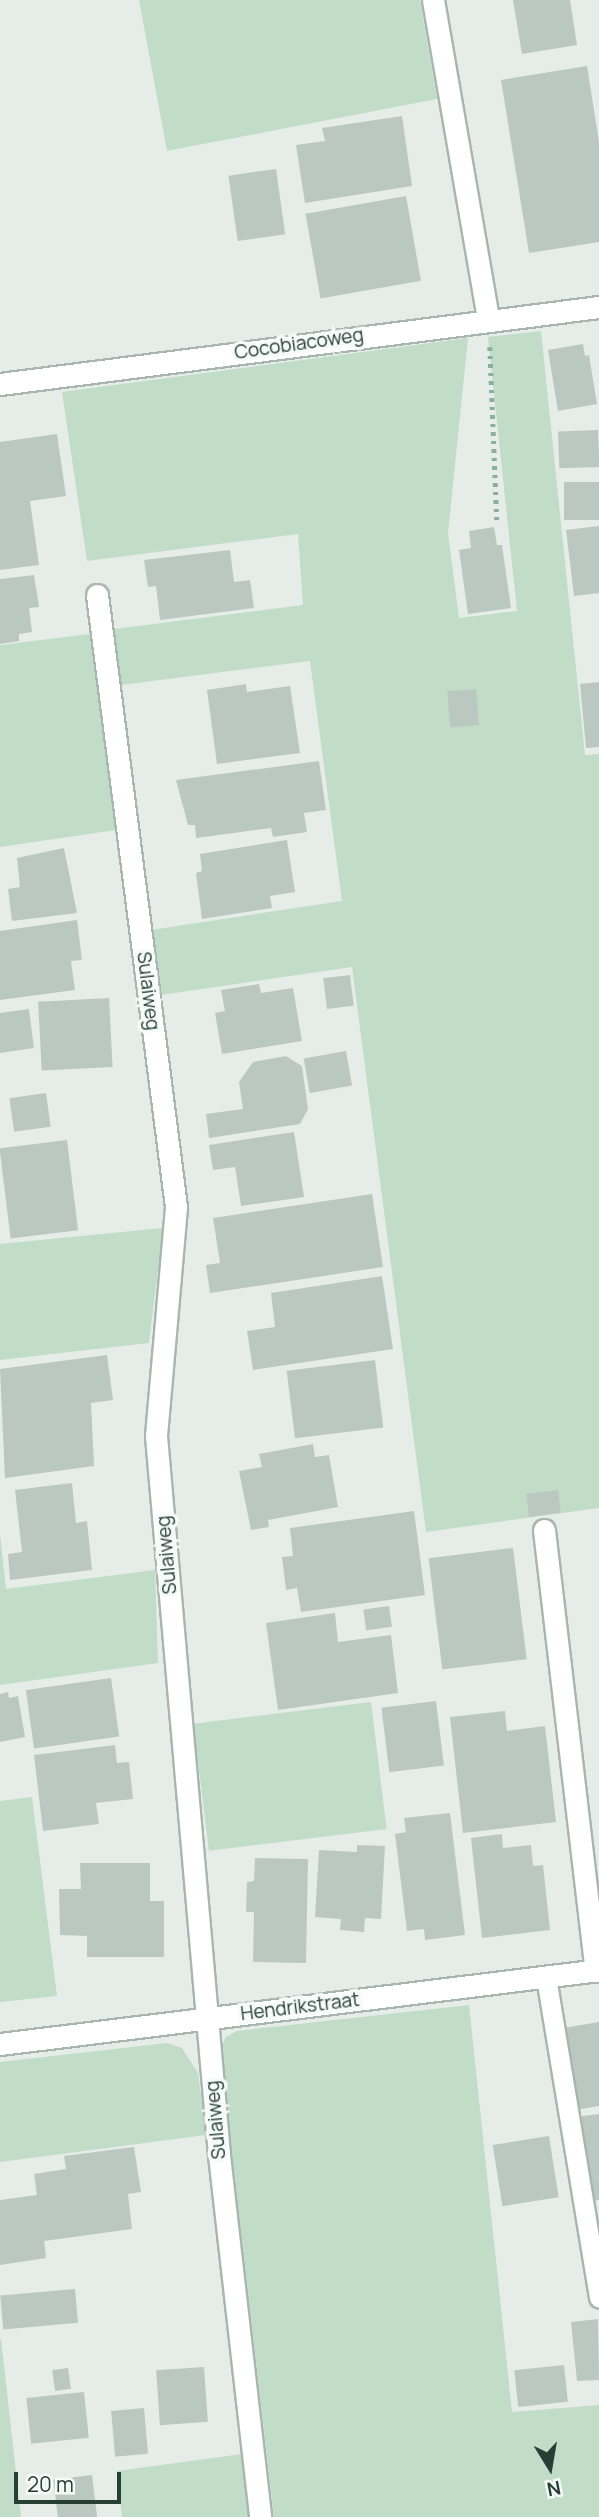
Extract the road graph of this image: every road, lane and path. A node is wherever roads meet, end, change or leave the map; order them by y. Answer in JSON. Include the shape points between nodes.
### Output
{"nodes":[{"id":1,"x":433,"y":0,"type":"edge"},
{"id":2,"x":599,"y":307,"type":"edge"},
{"id":3,"x":488,"y":319,"type":"junction"},
{"id":4,"x":0,"y":384,"type":"edge"},
{"id":5,"x":496,"y":520,"type":"dead end"},
{"id":6,"x":97,"y":595,"type":"dead end"},
{"id":7,"x":544,"y":1530,"type":"dead end"},
{"id":8,"x":597,"y":1970,"type":"edge"},
{"id":9,"x":546,"y":1977,"type":"junction"},
{"id":10,"x":208,"y":2018,"type":"junction"},
{"id":11,"x":0,"y":2044,"type":"edge"},
{"id":12,"x":599,"y":2298,"type":"edge"},
{"id":13,"x":260,"y":2517,"type":"edge"}],
"edges":[{"from":1,"to":3,"type":"street"},
{"from":2,"to":3,"type":"street","name":"Cocobiacoweg"},
{"from":3,"to":4,"type":"street","name":"Cocobiacoweg"},
{"from":3,"to":5,"type":"path"},
{"from":6,"to":10,"type":"street","name":"Sulaiweg","via":[[176,1207],[156,1436]]},
{"from":7,"to":8,"type":"street"},
{"from":8,"to":9,"type":"street","name":"Hendrikstraat"},
{"from":9,"to":10,"type":"street","name":"Hendrikstraat"},
{"from":9,"to":12,"type":"lane"},
{"from":10,"to":11,"type":"street","name":"Hendrikstraat"},
{"from":10,"to":13,"type":"street","name":"Sulaiweg"}]}
